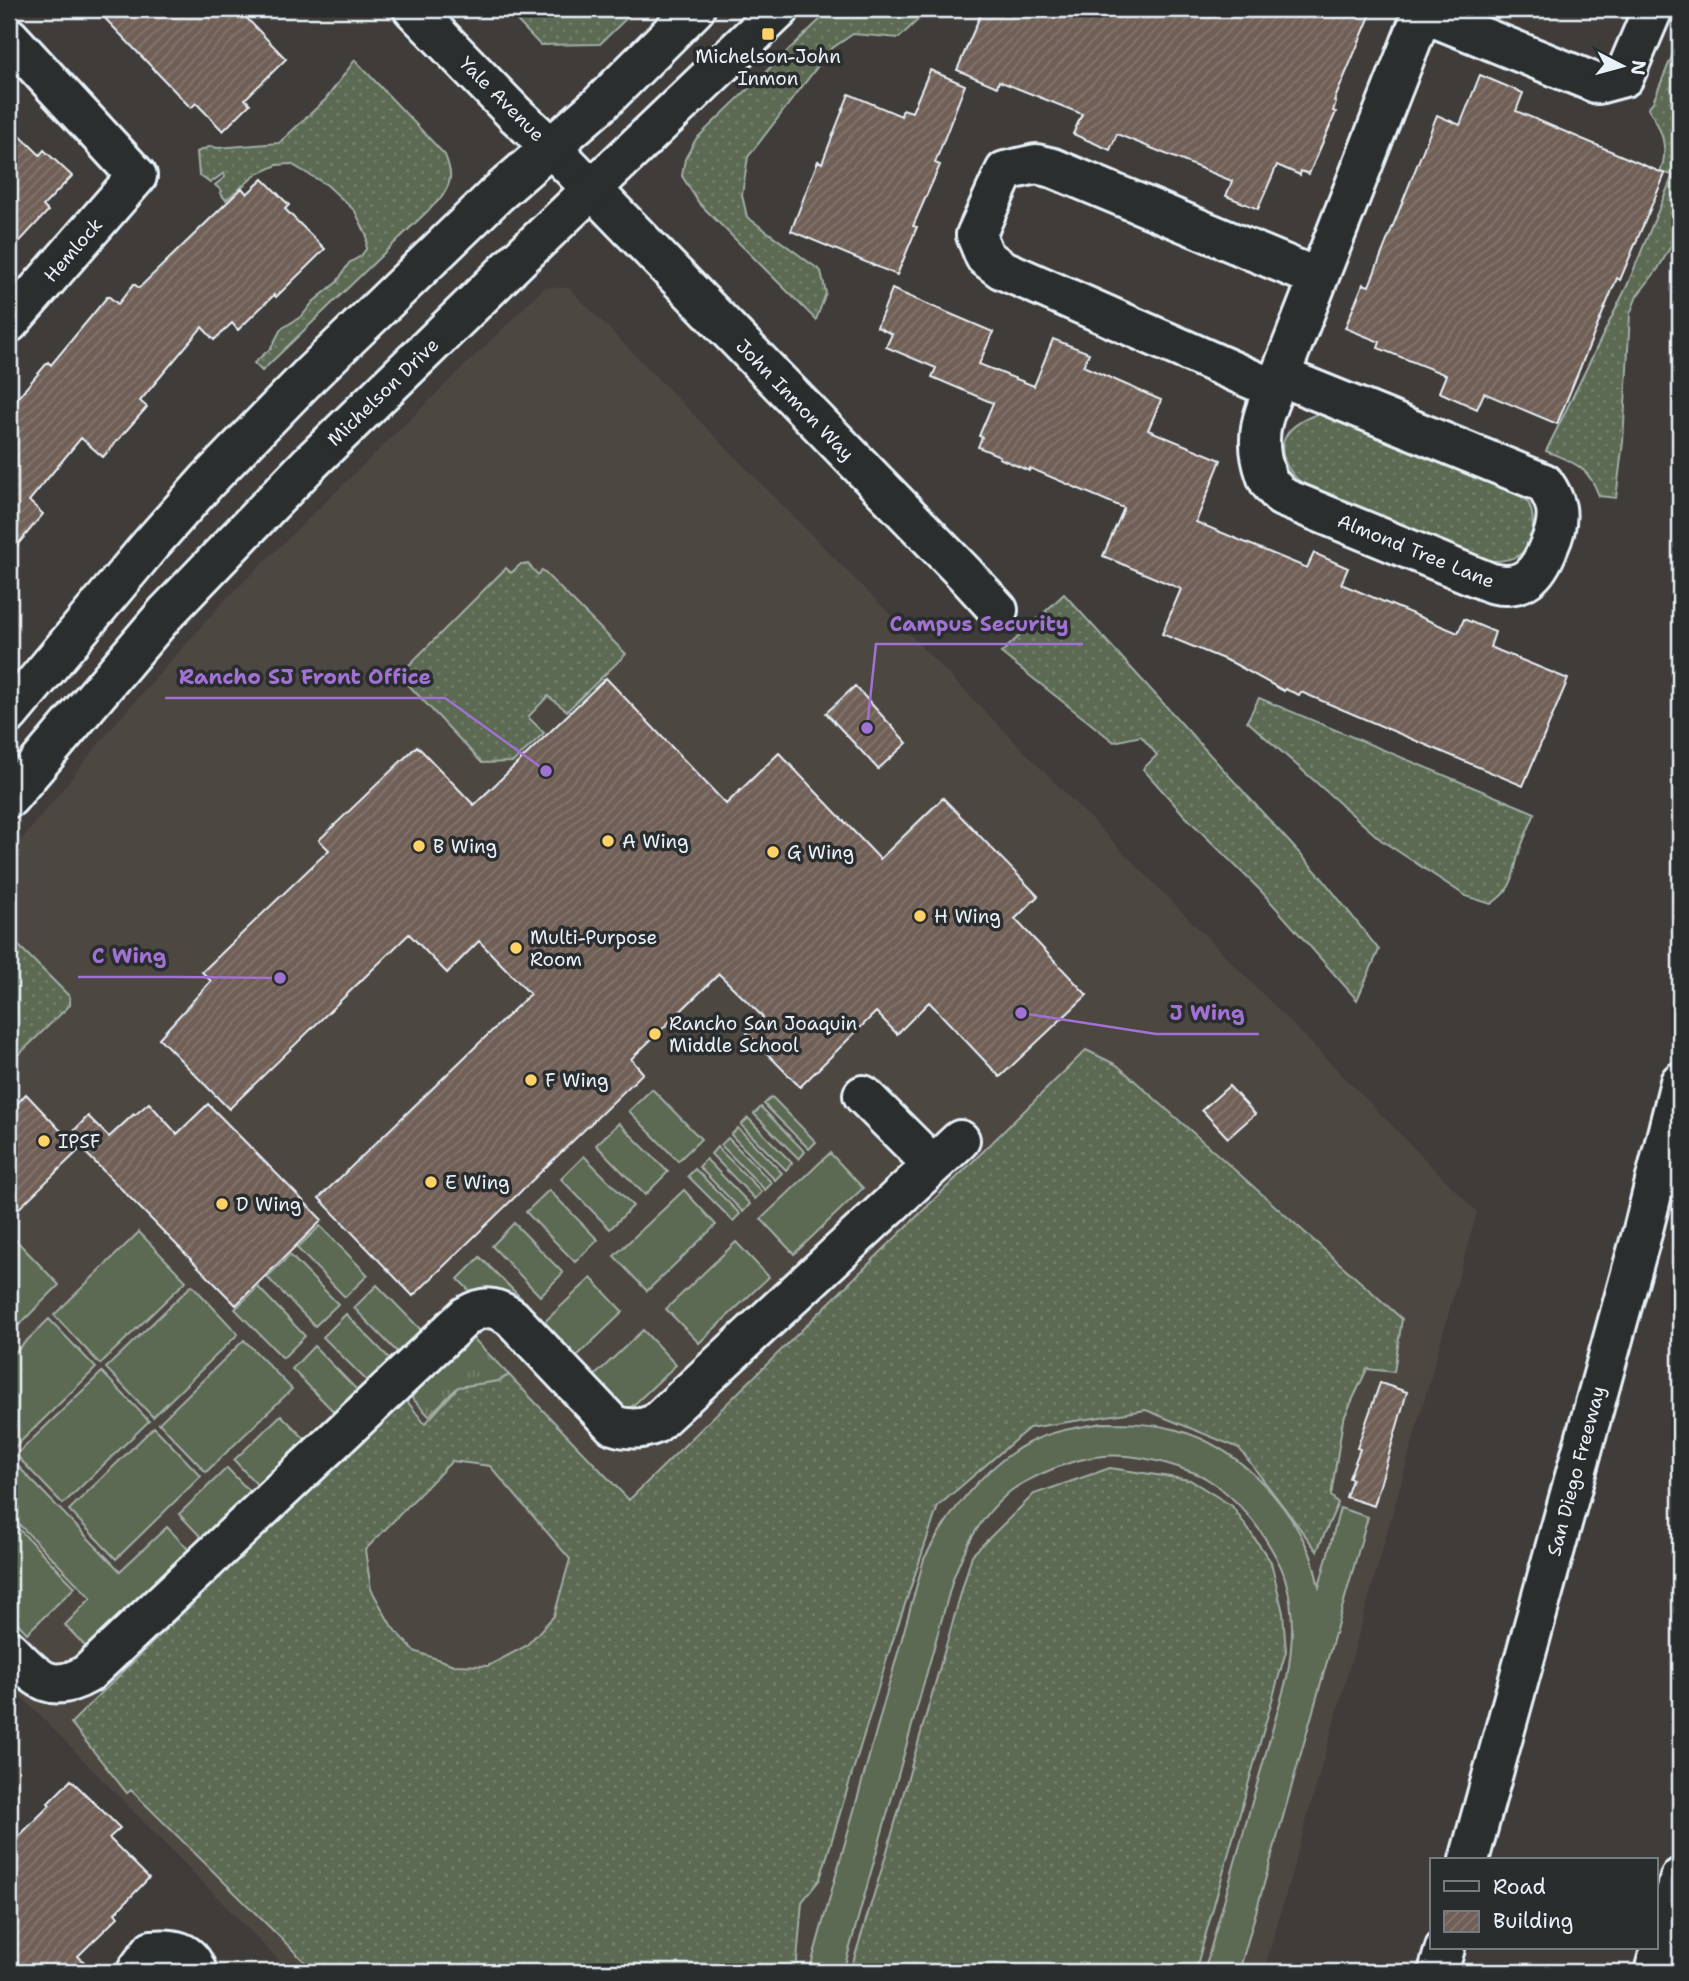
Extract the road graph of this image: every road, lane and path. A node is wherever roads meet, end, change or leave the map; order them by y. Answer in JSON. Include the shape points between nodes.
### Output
{"nodes":[{"id":1,"x":413,"y":9,"type":"edge"},
{"id":2,"x":695,"y":9,"type":"edge"},
{"id":3,"x":780,"y":9,"type":"edge"},
{"id":4,"x":1653,"y":9,"type":"edge"},
{"id":5,"x":1424,"y":11,"type":"edge"},
{"id":6,"x":9,"y":37,"type":"edge"},
{"id":7,"x":552,"y":148,"type":"junction"},
{"id":8,"x":591,"y":190,"type":"junction"},
{"id":9,"x":1318,"y":278,"type":"junction"},
{"id":10,"x":9,"y":323,"type":"edge"},
{"id":11,"x":1277,"y":383,"type":"junction"},
{"id":12,"x":998,"y":610,"type":"dead end"},
{"id":13,"x":9,"y":714,"type":"edge"},
{"id":14,"x":9,"y":797,"type":"edge"},
{"id":15,"x":1680,"y":1082,"type":"edge"},
{"id":16,"x":863,"y":1095,"type":"dead end"},
{"id":17,"x":9,"y":1650,"type":"edge"},
{"id":18,"x":1470,"y":1858,"type":"edge"},
{"id":19,"x":1680,"y":1878,"type":"edge"},
{"id":20,"x":1444,"y":1950,"type":"edge"},
{"id":21,"x":139,"y":1972,"type":"edge"},
{"id":22,"x":197,"y":1972,"type":"edge"},
{"id":23,"x":1438,"y":1972,"type":"edge"},
{"id":24,"x":1654,"y":1972,"type":"edge"}],
"edges":[{"from":1,"to":7,"type":"main road","name":"Yale Avenue"},
{"from":2,"to":7,"type":"main road"},
{"from":3,"to":8,"type":"main road","name":"Michelson Drive"},
{"from":4,"to":5,"type":"main road","name":"Almond Tree Lane","via":[[1624,77],[1598,84]]},
{"from":5,"to":9,"type":"main road","name":"Almond Tree Lane"},
{"from":6,"to":10,"type":"main road","name":"Hemlock","via":[[138,176]]},
{"from":7,"to":8,"type":"main road","name":"Yale Avenue"},
{"from":7,"to":13,"type":"main road","via":[[496,195],[207,481]]},
{"from":8,"to":12,"type":"main road","name":"John Inmon Way"},
{"from":8,"to":14,"type":"main road","name":"Michelson Drive","via":[[310,463],[191,586]]},
{"from":9,"to":11,"type":"main road","name":"Almond Tree Lane"},
{"from":9,"to":11,"type":"main road","name":"Almond Tree Lane","via":[[1036,164],[1005,171],[976,235],[985,257],[1000,269]]},
{"from":11,"to":11,"type":"main road","name":"Almond Tree Lane","via":[[1261,419],[1259,441],[1266,478],[1282,497],[1491,583],[1506,587],[1524,582],[1540,569],[1555,534],[1556,509],[1544,483]]},
{"from":15,"to":18,"type":"main road","name":"San Diego Freeway"},
{"from":16,"to":17,"type":"main road","via":[[946,1152],[655,1424],[634,1429],[613,1425],[512,1318],[500,1310],[477,1309],[87,1674],[73,1682],[51,1683]]},
{"from":19,"to":24,"type":"main road"},
{"from":20,"to":23,"type":"main road"},
{"from":21,"to":22,"type":"main road","via":[[152,1950],[172,1948],[188,1956]]}]}
